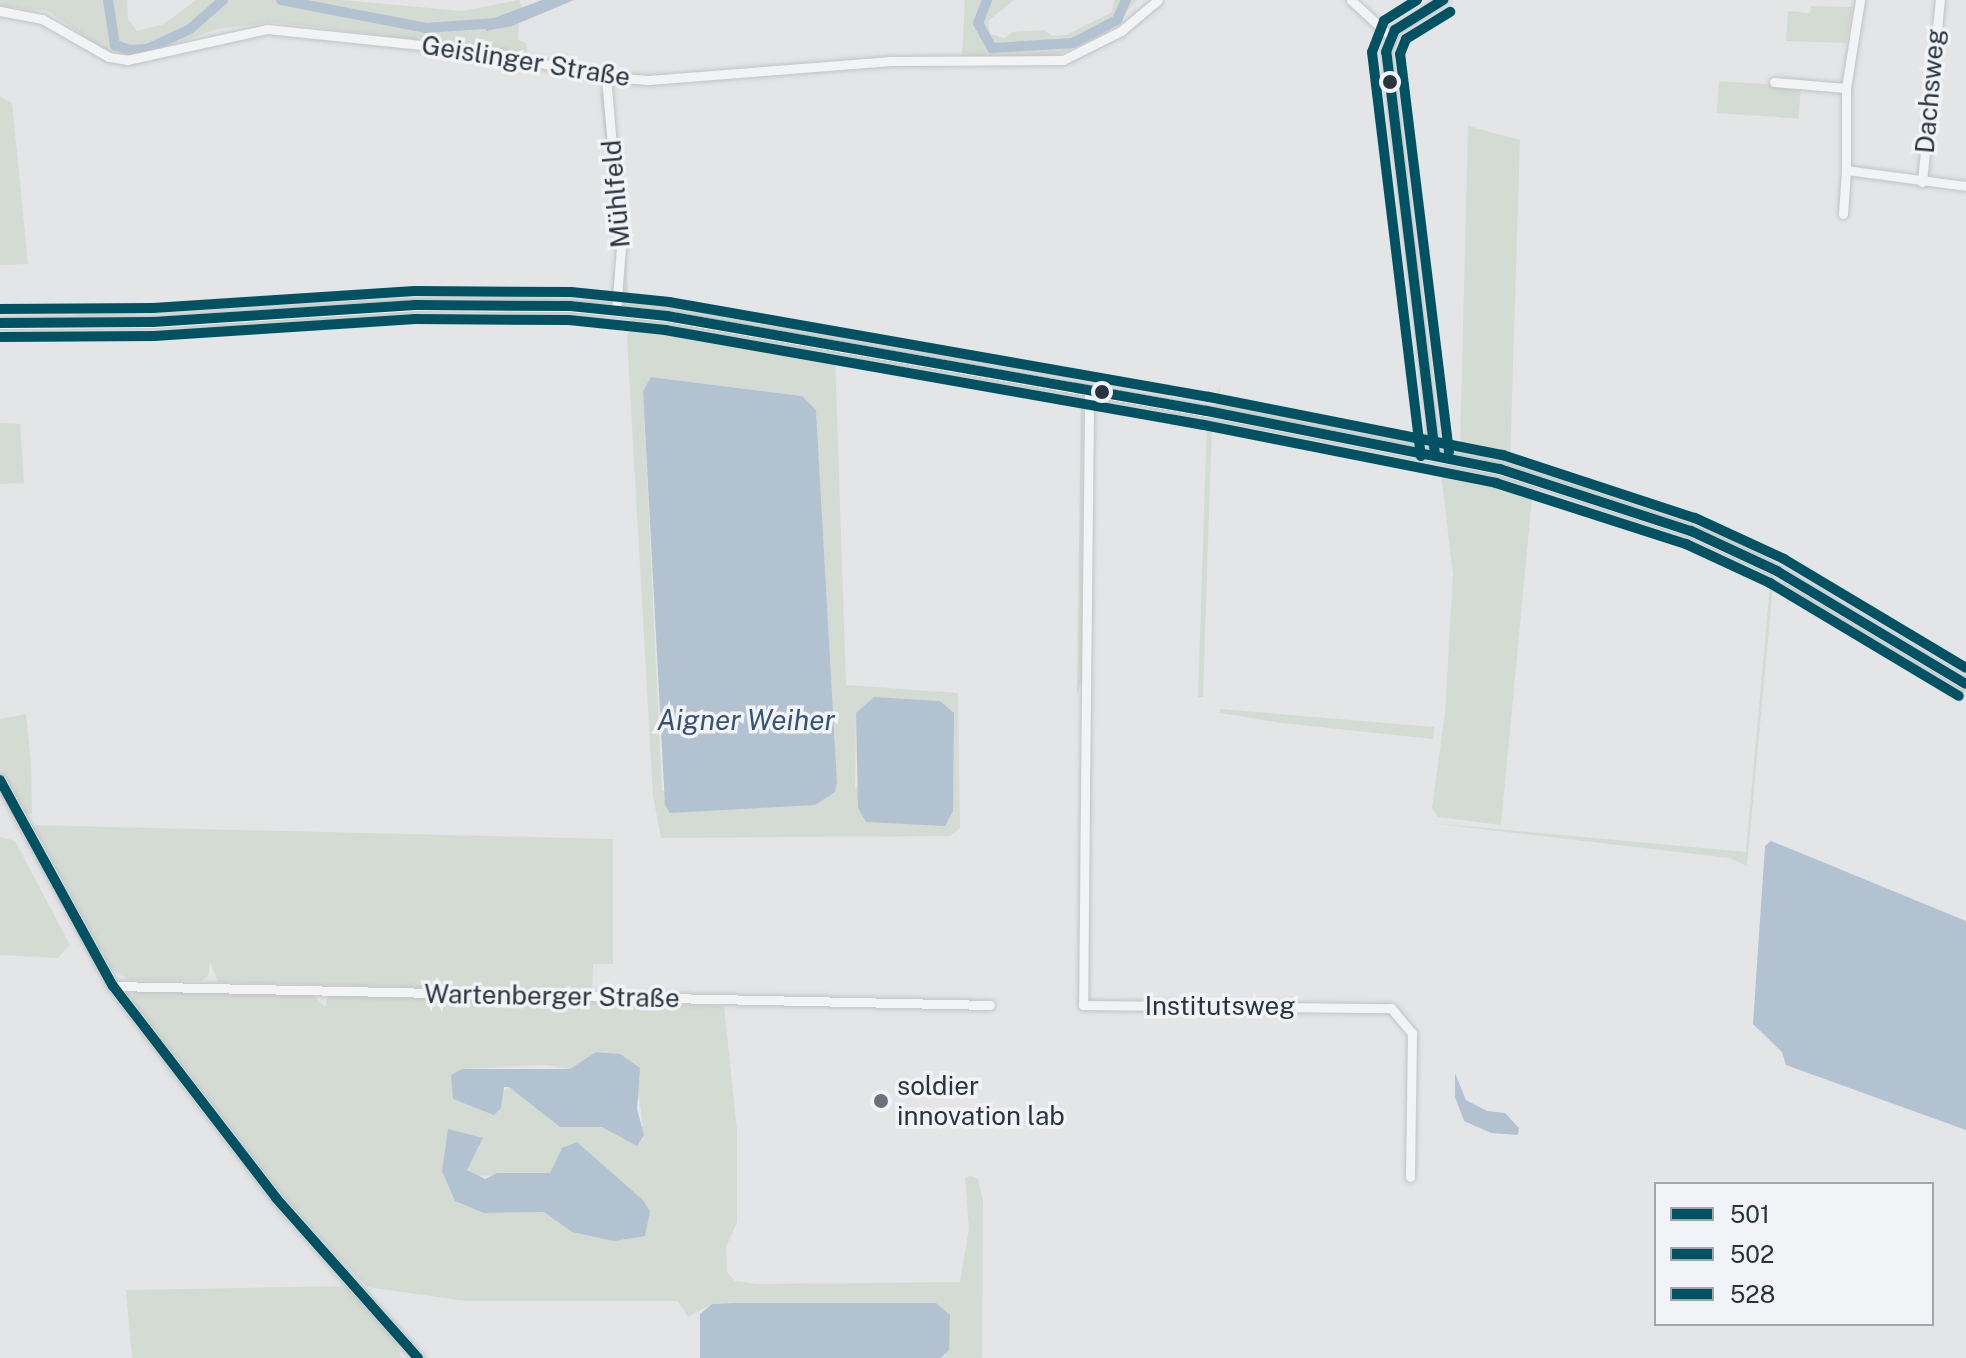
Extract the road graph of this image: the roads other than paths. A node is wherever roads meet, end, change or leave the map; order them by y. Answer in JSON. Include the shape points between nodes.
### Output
{"nodes":[{"id":1,"x":1158,"y":0,"type":"edge"},
{"id":2,"x":1351,"y":0,"type":"edge"},
{"id":3,"x":1443,"y":0,"type":"edge"},
{"id":4,"x":1860,"y":0,"type":"edge"},
{"id":5,"x":1940,"y":0,"type":"edge"},
{"id":6,"x":0,"y":11,"type":"edge"},
{"id":7,"x":1390,"y":36,"type":"junction"},
{"id":8,"x":606,"y":77,"type":"junction"},
{"id":9,"x":1774,"y":82,"type":"dead end"},
{"id":10,"x":1846,"y":88,"type":"junction"},
{"id":11,"x":1846,"y":170,"type":"junction"},
{"id":12,"x":1922,"y":182,"type":"junction"},
{"id":13,"x":1966,"y":186,"type":"edge"},
{"id":14,"x":1843,"y":214,"type":"dead end"},
{"id":15,"x":616,"y":310,"type":"junction"},
{"id":16,"x":0,"y":323,"type":"edge"},
{"id":17,"x":1089,"y":390,"type":"junction"},
{"id":18,"x":1435,"y":454,"type":"junction"},
{"id":19,"x":1966,"y":684,"type":"edge"},
{"id":20,"x":0,"y":780,"type":"edge"},
{"id":21,"x":113,"y":986,"type":"junction"},
{"id":22,"x":990,"y":1005,"type":"dead end"},
{"id":23,"x":1410,"y":1177,"type":"dead end"},
{"id":24,"x":418,"y":1358,"type":"edge"}],
"edges":[{"from":1,"to":8,"type":"street","name":"Geislinger Straße","via":[[1101,43],[1054,62],[891,61],[649,80]]},
{"from":2,"to":7,"type":"street"},
{"from":3,"to":7,"type":"street"},
{"from":4,"to":10,"type":"street"},
{"from":5,"to":12,"type":"street","name":"Dachsweg","via":[[1932,40]]},
{"from":6,"to":8,"type":"street","name":"Geislinger Straße","via":[[42,19],[109,57],[142,61],[206,39],[267,29],[489,52]]},
{"from":7,"to":18,"type":"street","via":[[1386,52]]},
{"from":8,"to":15,"type":"street","name":"Mühlfeld","via":[[621,247]]},
{"from":9,"to":10,"type":"street"},
{"from":10,"to":11,"type":"street"},
{"from":11,"to":12,"type":"street"},
{"from":11,"to":14,"type":"street"},
{"from":12,"to":13,"type":"street"},
{"from":15,"to":16,"type":"main road","via":[[429,304],[105,323]]},
{"from":15,"to":17,"type":"main road"},
{"from":17,"to":18,"type":"main road"},
{"from":17,"to":23,"type":"street","name":"Institutsweg","via":[[1083,1005],[1391,1008],[1412,1033]]},
{"from":18,"to":19,"type":"main road","via":[[1547,483],[1716,540]]},
{"from":20,"to":21,"type":"main road"},
{"from":21,"to":22,"type":"street","name":"Wartenberger Straße"},
{"from":21,"to":24,"type":"main road","via":[[276,1198]]}]}
